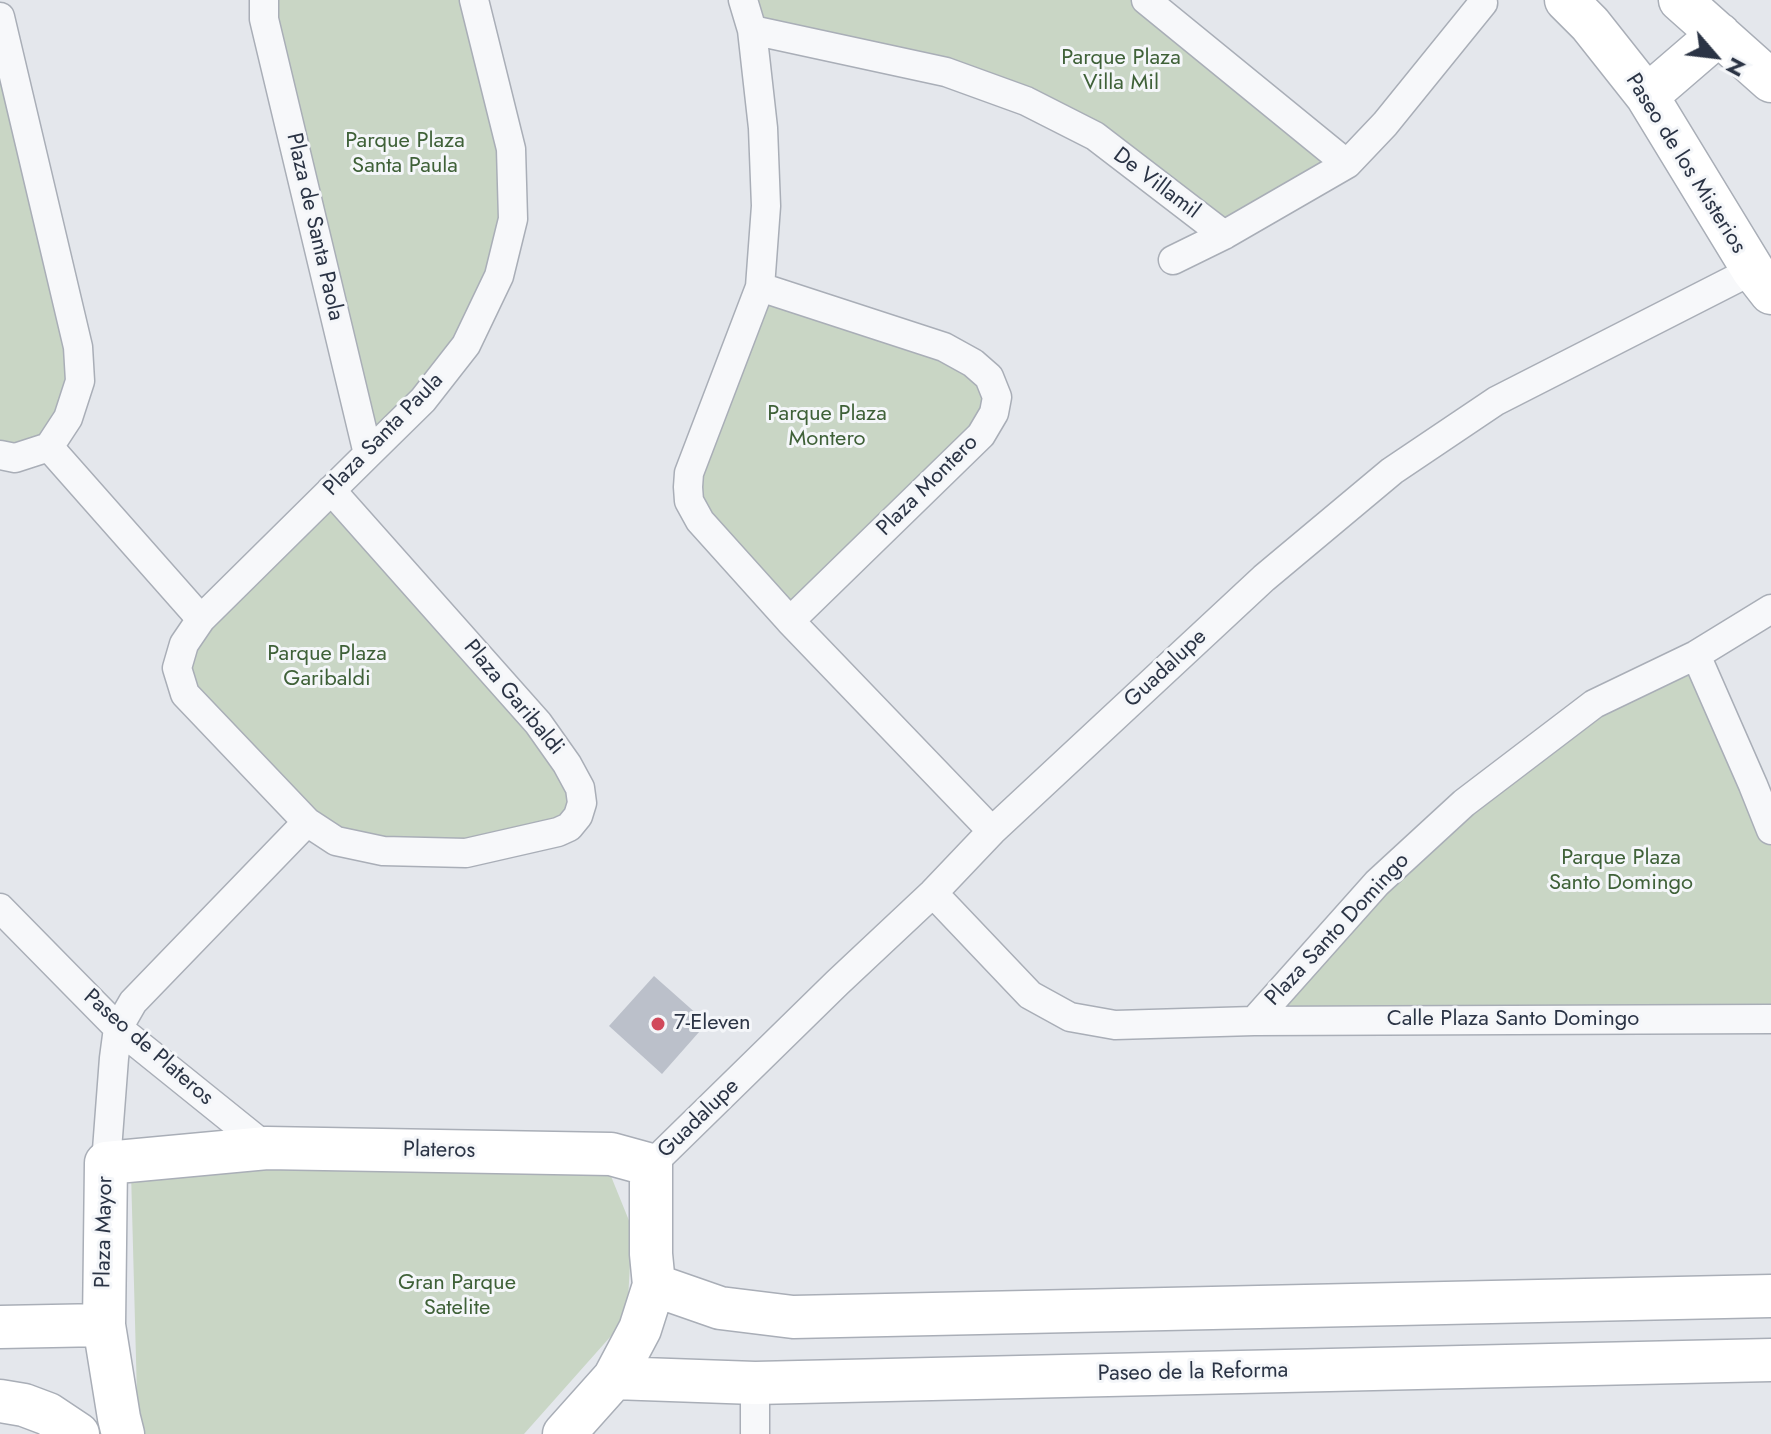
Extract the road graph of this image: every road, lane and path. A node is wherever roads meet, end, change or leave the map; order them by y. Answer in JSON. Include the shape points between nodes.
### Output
{"nodes":[{"id":1,"x":264,"y":0,"type":"edge"},
{"id":2,"x":474,"y":0,"type":"edge"},
{"id":3,"x":743,"y":0,"type":"edge"},
{"id":4,"x":1146,"y":0,"type":"edge"},
{"id":5,"x":1566,"y":0,"type":"edge"},
{"id":6,"x":1680,"y":0,"type":"edge"},
{"id":7,"x":1483,"y":3,"type":"dead end"},
{"id":8,"x":2,"y":29,"type":"edge"},
{"id":9,"x":752,"y":30,"type":"junction"},
{"id":10,"x":1719,"y":34,"type":"junction"},
{"id":11,"x":1771,"y":81,"type":"edge"},
{"id":12,"x":1647,"y":96,"type":"junction"},
{"id":13,"x":1347,"y":164,"type":"junction"},
{"id":14,"x":1224,"y":235,"type":"junction"},
{"id":15,"x":1173,"y":260,"type":"dead end"},
{"id":16,"x":1762,"y":282,"type":"edge"},
{"id":17,"x":760,"y":287,"type":"junction"},
{"id":18,"x":49,"y":447,"type":"junction"},
{"id":19,"x":368,"y":454,"type":"junction"},
{"id":20,"x":0,"y":455,"type":"edge"},
{"id":21,"x":331,"y":490,"type":"junction"},
{"id":22,"x":1771,"y":609,"type":"edge"},
{"id":23,"x":201,"y":619,"type":"junction"},
{"id":24,"x":790,"y":621,"type":"junction"},
{"id":25,"x":1696,"y":655,"type":"junction"},
{"id":26,"x":307,"y":822,"type":"junction"},
{"id":27,"x":1771,"y":830,"type":"edge"},
{"id":28,"x":992,"y":831,"type":"junction"},
{"id":29,"x":933,"y":893,"type":"junction"},
{"id":30,"x":0,"y":908,"type":"edge"},
{"id":31,"x":1771,"y":1019,"type":"edge"},
{"id":32,"x":1254,"y":1021,"type":"junction"},
{"id":33,"x":118,"y":1028,"type":"junction"},
{"id":34,"x":267,"y":1148,"type":"junction"},
{"id":35,"x":106,"y":1163,"type":"junction"},
{"id":36,"x":651,"y":1165,"type":"junction"},
{"id":37,"x":654,"y":1285,"type":"junction"},
{"id":38,"x":1771,"y":1296,"type":"edge"},
{"id":39,"x":104,"y":1325,"type":"junction"},
{"id":40,"x":0,"y":1327,"type":"edge"},
{"id":41,"x":1771,"y":1360,"type":"edge"},
{"id":42,"x":614,"y":1378,"type":"junction"},
{"id":43,"x":755,"y":1383,"type":"junction"},
{"id":44,"x":0,"y":1401,"type":"edge"},
{"id":45,"x":78,"y":1434,"type":"edge"},
{"id":46,"x":123,"y":1434,"type":"edge"},
{"id":47,"x":564,"y":1434,"type":"edge"},
{"id":48,"x":755,"y":1434,"type":"edge"}],
"edges":[{"from":1,"to":19,"type":"street","name":"Plaza de Santa Paola","via":[[264,19]]},
{"from":2,"to":19,"type":"street","name":"Plaza Santa Paula","via":[[511,149],[513,219],[499,276],[466,345],[423,400]]},
{"from":3,"to":9,"type":"street"},
{"from":4,"to":13,"type":"street"},
{"from":5,"to":12,"type":"street","name":"Paseo de los Misterios"},
{"from":6,"to":10,"type":"street"},
{"from":7,"to":13,"type":"street"},
{"from":8,"to":18,"type":"street","via":[[78,347],[80,381],[68,418]]},
{"from":9,"to":14,"type":"street","name":"De Villamil","via":[[946,72],[1026,101],[1095,136]]},
{"from":9,"to":17,"type":"street","via":[[766,206]]},
{"from":10,"to":11,"type":"street"},
{"from":10,"to":12,"type":"street"},
{"from":12,"to":16,"type":"street","name":"Paseo de los Misterios"},
{"from":13,"to":14,"type":"street"},
{"from":14,"to":15,"type":"street"},
{"from":16,"to":28,"type":"street","name":"Guadalupe","via":[[1496,401],[1392,471],[1264,578]]},
{"from":17,"to":24,"type":"street","via":[[689,473],[689,501],[700,521]]},
{"from":17,"to":24,"type":"street","name":"Plaza Montero","via":[[944,347],[989,377],[997,397],[981,435]]},
{"from":18,"to":20,"type":"street","via":[[15,458]]},
{"from":18,"to":23,"type":"street"},
{"from":19,"to":21,"type":"street","name":"Plaza Santa Paula"},
{"from":21,"to":23,"type":"street","name":"Plaza Santa Paula"},
{"from":21,"to":26,"type":"street","name":"Plaza Garibaldi","via":[[538,723],[574,776],[582,803],[569,827],[558,832],[466,853],[383,851],[336,841]]},
{"from":22,"to":25,"type":"street","name":"Plaza Santo Domingo"},
{"from":23,"to":26,"type":"street","name":"Plaza Santa Paula","via":[[184,644],[177,668],[185,694]]},
{"from":24,"to":28,"type":"street"},
{"from":25,"to":27,"type":"street"},
{"from":25,"to":32,"type":"street","name":"Plaza Santo Domingo","via":[[1594,704],[1464,803],[1377,883]]},
{"from":26,"to":33,"type":"street","via":[[133,1002]]},
{"from":28,"to":29,"type":"street","name":"Guadalupe"},
{"from":29,"to":32,"type":"street","name":"Plaza Santo Domingo","via":[[1030,995],[1070,1017],[1115,1025]]},
{"from":29,"to":36,"type":"street","name":"Guadalupe"},
{"from":30,"to":33,"type":"street","name":"Paseo de Plateros"},
{"from":31,"to":32,"type":"street","name":"Calle Plaza Santo Domingo"},
{"from":33,"to":34,"type":"street","name":"Paseo de Plateros"},
{"from":33,"to":35,"type":"street","name":"Plaza Mayor"},
{"from":34,"to":35,"type":"street","name":"Plateros"},
{"from":34,"to":36,"type":"street","name":"Plateros","via":[[611,1154]]},
{"from":35,"to":39,"type":"street","name":"Plaza Mayor"},
{"from":36,"to":37,"type":"street"},
{"from":37,"to":38,"type":"street","via":[[720,1308],[793,1317]]},
{"from":37,"to":42,"type":"street","via":[[640,1329]]},
{"from":39,"to":40,"type":"street"},
{"from":39,"to":46,"type":"street","name":"Plaza Mayor"},
{"from":41,"to":43,"type":"street","name":"Paseo de la Reforma"},
{"from":42,"to":43,"type":"street","name":"Paseo de la Reforma"},
{"from":42,"to":47,"type":"street"},
{"from":43,"to":48,"type":"street"},
{"from":44,"to":45,"type":"street","via":[[48,1414]]}]}
